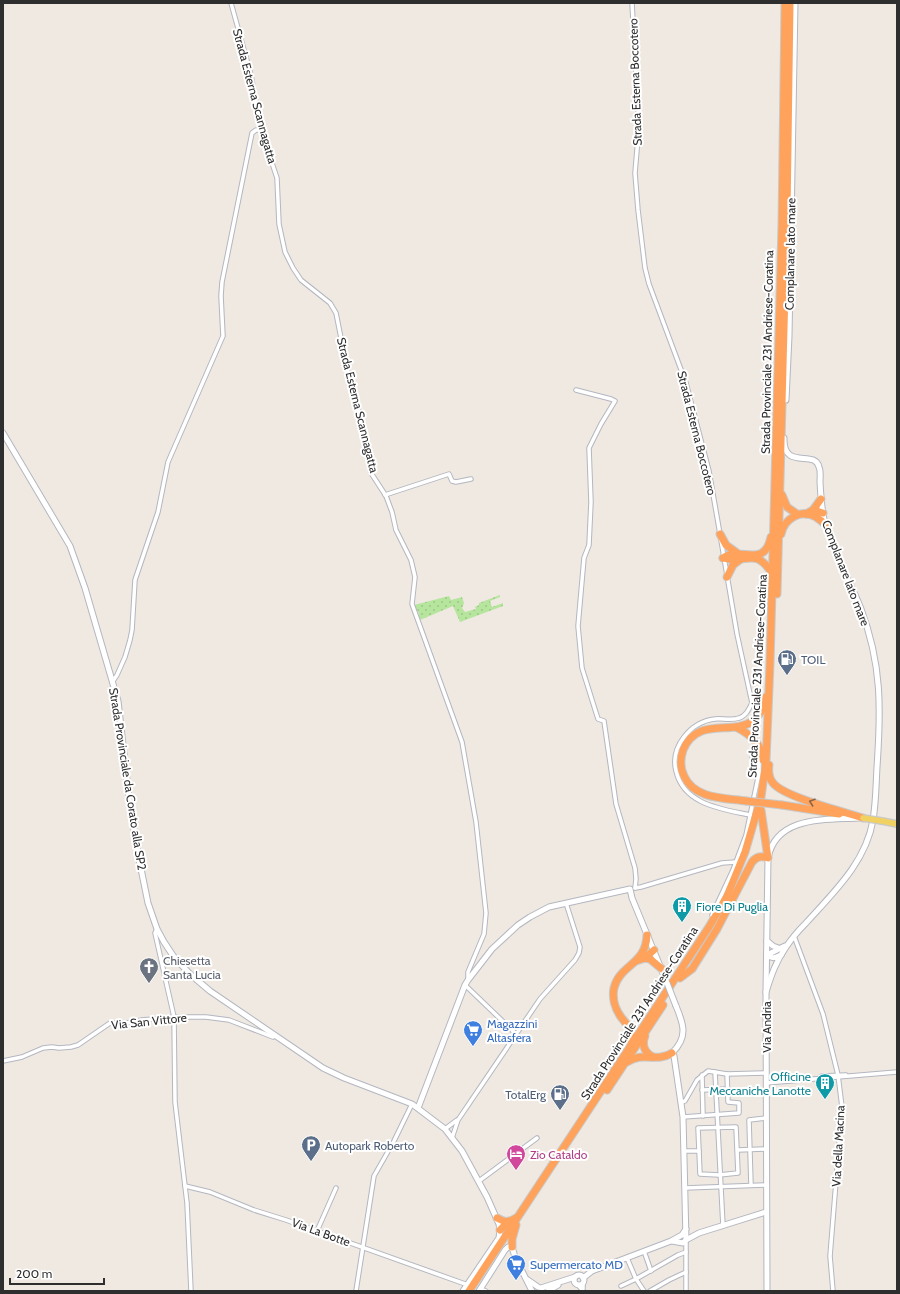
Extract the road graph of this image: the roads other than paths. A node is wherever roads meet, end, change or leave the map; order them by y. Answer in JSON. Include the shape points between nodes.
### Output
{"nodes":[{"id":1,"x":231,"y":3,"type":"edge"},
{"id":2,"x":632,"y":3,"type":"edge"},
{"id":3,"x":785,"y":3,"type":"edge"},
{"id":4,"x":790,"y":3,"type":"edge"},
{"id":5,"x":795,"y":3,"type":"edge"},
{"id":6,"x":261,"y":130,"type":"junction"},
{"id":7,"x":576,"y":390,"type":"dead end"},
{"id":8,"x":3,"y":433,"type":"edge"},
{"id":9,"x":780,"y":471,"type":"junction"},
{"id":10,"x":471,"y":479,"type":"dead end"},
{"id":11,"x":385,"y":495,"type":"junction"},
{"id":12,"x":821,"y":499,"type":"junction"},
{"id":13,"x":823,"y":512,"type":"junction"},
{"id":14,"x":814,"y":513,"type":"junction"},
{"id":15,"x":797,"y":514,"type":"junction"},
{"id":16,"x":774,"y":517,"type":"junction"},
{"id":17,"x":826,"y":525,"type":"junction"},
{"id":18,"x":720,"y":534,"type":"junction"},
{"id":19,"x":740,"y":556,"type":"junction"},
{"id":20,"x":723,"y":558,"type":"junction"},
{"id":21,"x":775,"y":575,"type":"junction"},
{"id":22,"x":727,"y":577,"type":"junction"},
{"id":23,"x":770,"y":647,"type":"junction"},
{"id":24,"x":113,"y":681,"type":"junction"},
{"id":25,"x":736,"y":727,"type":"junction"},
{"id":26,"x":769,"y":754,"type":"junction"},
{"id":27,"x":752,"y":758,"type":"dead end"},
{"id":28,"x":762,"y":793,"type":"junction"},
{"id":29,"x":761,"y":810,"type":"junction"},
{"id":30,"x":750,"y":815,"type":"junction"},
{"id":31,"x":863,"y":818,"type":"junction"},
{"id":32,"x":897,"y":824,"type":"edge"},
{"id":33,"x":768,"y":858,"type":"junction"},
{"id":34,"x":736,"y":862,"type":"junction"},
{"id":35,"x":633,"y":888,"type":"junction"},
{"id":36,"x":566,"y":903,"type":"junction"},
{"id":37,"x":712,"y":914,"type":"dead end"},
{"id":38,"x":157,"y":929,"type":"junction"},
{"id":39,"x":647,"y":935,"type":"junction"},
{"id":40,"x":794,"y":936,"type":"junction"},
{"id":41,"x":767,"y":942,"type":"junction"},
{"id":42,"x":786,"y":946,"type":"junction"},
{"id":43,"x":781,"y":949,"type":"junction"},
{"id":44,"x":654,"y":950,"type":"junction"},
{"id":45,"x":645,"y":955,"type":"junction"},
{"id":46,"x":767,"y":955,"type":"junction"},
{"id":47,"x":781,"y":955,"type":"junction"},
{"id":48,"x":662,"y":969,"type":"junction"},
{"id":49,"x":680,"y":978,"type":"junction"},
{"id":50,"x":468,"y":980,"type":"junction"},
{"id":51,"x":465,"y":986,"type":"junction"},
{"id":52,"x":766,"y":992,"type":"junction"},
{"id":53,"x":654,"y":1015,"type":"junction"},
{"id":54,"x":174,"y":1017,"type":"junction"},
{"id":55,"x":626,"y":1023,"type":"junction"},
{"id":56,"x":516,"y":1034,"type":"junction"},
{"id":57,"x":275,"y":1036,"type":"junction"},
{"id":58,"x":631,"y":1045,"type":"junction"},
{"id":59,"x":672,"y":1053,"type":"junction"},
{"id":60,"x":653,"y":1057,"type":"junction"},
{"id":61,"x":3,"y":1061,"type":"edge"},
{"id":62,"x":626,"y":1062,"type":"junction"},
{"id":63,"x":897,"y":1071,"type":"edge"},
{"id":64,"x":715,"y":1072,"type":"junction"},
{"id":65,"x":766,"y":1073,"type":"junction"},
{"id":66,"x":727,"y":1074,"type":"junction"},
{"id":67,"x":702,"y":1075,"type":"junction"},
{"id":68,"x":838,"y":1076,"type":"junction"},
{"id":69,"x":766,"y":1082,"type":"junction"},
{"id":70,"x":728,"y":1089,"type":"junction"},
{"id":71,"x":702,"y":1090,"type":"junction"},
{"id":72,"x":716,"y":1090,"type":"junction"},
{"id":73,"x":682,"y":1102,"type":"junction"},
{"id":74,"x":412,"y":1104,"type":"junction"},
{"id":75,"x":418,"y":1108,"type":"junction"},
{"id":76,"x":703,"y":1116,"type":"junction"},
{"id":77,"x":717,"y":1116,"type":"junction"},
{"id":78,"x":683,"y":1117,"type":"junction"},
{"id":79,"x":766,"y":1118,"type":"junction"},
{"id":80,"x":458,"y":1120,"type":"junction"},
{"id":81,"x":718,"y":1128,"type":"junction"},
{"id":82,"x":444,"y":1129,"type":"junction"},
{"id":83,"x":452,"y":1138,"type":"junction"},
{"id":84,"x":537,"y":1138,"type":"dead end"},
{"id":85,"x":738,"y":1150,"type":"junction"},
{"id":86,"x":751,"y":1150,"type":"junction"},
{"id":87,"x":766,"y":1150,"type":"junction"},
{"id":88,"x":684,"y":1151,"type":"junction"},
{"id":89,"x":699,"y":1151,"type":"junction"},
{"id":90,"x":719,"y":1175,"type":"junction"},
{"id":91,"x":479,"y":1181,"type":"junction"},
{"id":92,"x":751,"y":1185,"type":"junction"},
{"id":93,"x":766,"y":1185,"type":"junction"},
{"id":94,"x":185,"y":1186,"type":"junction"},
{"id":95,"x":720,"y":1187,"type":"junction"},
{"id":96,"x":336,"y":1188,"type":"dead end"},
{"id":97,"x":685,"y":1188,"type":"junction"},
{"id":98,"x":766,"y":1212,"type":"junction"},
{"id":99,"x":519,"y":1215,"type":"junction"},
{"id":100,"x":497,"y":1218,"type":"junction"},
{"id":101,"x":508,"y":1222,"type":"junction"},
{"id":102,"x":516,"y":1225,"type":"junction"},
{"id":103,"x":723,"y":1226,"type":"junction"},
{"id":104,"x":686,"y":1228,"type":"junction"},
{"id":105,"x":500,"y":1230,"type":"junction"},
{"id":106,"x":317,"y":1231,"type":"junction"},
{"id":107,"x":677,"y":1240,"type":"junction"},
{"id":108,"x":686,"y":1240,"type":"junction"},
{"id":109,"x":512,"y":1247,"type":"junction"},
{"id":110,"x":363,"y":1248,"type":"junction"},
{"id":111,"x":644,"y":1251,"type":"junction"},
{"id":112,"x":686,"y":1252,"type":"junction"},
{"id":113,"x":506,"y":1253,"type":"junction"},
{"id":114,"x":515,"y":1257,"type":"junction"},
{"id":115,"x":500,"y":1258,"type":"junction"},
{"id":116,"x":627,"y":1258,"type":"junction"},
{"id":117,"x":651,"y":1271,"type":"junction"},
{"id":118,"x":686,"y":1272,"type":"junction"},
{"id":119,"x":636,"y":1279,"type":"junction"},
{"id":120,"x":579,"y":1280,"type":"junction"},
{"id":121,"x":456,"y":1281,"type":"junction"},
{"id":122,"x":621,"y":1286,"type":"dead end"},
{"id":123,"x":468,"y":1288,"type":"edge"},
{"id":124,"x":477,"y":1290,"type":"edge"},
{"id":125,"x":538,"y":1290,"type":"edge"},
{"id":126,"x":583,"y":1290,"type":"edge"},
{"id":127,"x":191,"y":1291,"type":"edge"},
{"id":128,"x":356,"y":1291,"type":"edge"},
{"id":129,"x":463,"y":1291,"type":"edge"},
{"id":130,"x":486,"y":1291,"type":"edge"},
{"id":131,"x":548,"y":1291,"type":"edge"},
{"id":132,"x":644,"y":1291,"type":"edge"},
{"id":133,"x":650,"y":1291,"type":"edge"},
{"id":134,"x":686,"y":1291,"type":"edge"},
{"id":135,"x":767,"y":1291,"type":"edge"},
{"id":136,"x":833,"y":1291,"type":"edge"}],
"edges":[{"from":1,"to":6,"type":"street","name":"Strada Esterna Scannagatta","via":[[251,75]]},
{"from":2,"to":18,"type":"street","name":"Strada Esterna Boccotero","via":[[639,126],[636,173],[645,268],[686,384],[709,471]]},
{"from":3,"to":16,"type":"highway","name":"Strada Provinciale 231 Andriese-Coratina"},
{"from":4,"to":9,"type":"highway","name":"Strada Provinciale 231 Andriese-Coratina"},
{"from":5,"to":12,"type":"street","name":"Complanare lato mare","via":[[789,328],[784,444],[791,456],[808,458],[819,465]]},
{"from":6,"to":11,"type":"street","name":"Strada Esterna Scannagatta","via":[[277,178],[279,224],[285,252],[301,280],[330,303],[336,313],[371,473]]},
{"from":6,"to":24,"type":"street","via":[[252,133],[222,282],[223,336],[168,462],[158,512],[135,580],[130,640]]},
{"from":7,"to":35,"type":"street","via":[[615,401],[589,448],[589,546],[584,558],[578,626],[582,668],[598,719],[604,721],[616,804],[635,868],[636,879]]},
{"from":8,"to":24,"type":"street","name":"Strada Provinciale da Corato alla SP2","via":[[70,546]]},
{"from":9,"to":15,"type":"highway","via":[[783,475],[782,497],[786,507]]},
{"from":9,"to":21,"type":"highway","name":"Strada Provinciale 231 Andriese-Coratina"},
{"from":10,"to":11,"type":"street","via":[[456,482],[452,481],[449,474]]},
{"from":11,"to":50,"type":"street","name":"Strada Esterna Scannagatta","via":[[396,530],[411,560],[415,578],[412,604],[462,742],[476,822],[486,913],[484,934],[468,972]]},
{"from":12,"to":13,"type":"street","name":"Complanare lato mare"},
{"from":12,"to":14,"type":"highway"},
{"from":13,"to":14,"type":"highway"},
{"from":13,"to":17,"type":"street","name":"Complanare lato mare"},
{"from":14,"to":15,"type":"highway"},
{"from":14,"to":17,"type":"highway"},
{"from":15,"to":21,"type":"highway","via":[[782,529]]},
{"from":16,"to":19,"type":"highway","via":[[770,542],[763,552],[752,556]]},
{"from":16,"to":21,"type":"highway","name":"Strada Provinciale 231 Andriese-Coratina"},
{"from":17,"to":40,"type":"street","name":"Complanare lato mare","via":[[861,608],[876,666],[880,719],[874,812],[870,836],[855,866]]},
{"from":18,"to":19,"type":"highway","via":[[726,545]]},
{"from":18,"to":20,"type":"street","name":"Strada Esterna Boccotero"},
{"from":19,"to":20,"type":"highway","via":[[728,555]]},
{"from":19,"to":21,"type":"highway","via":[[760,560]]},
{"from":19,"to":22,"type":"highway"},
{"from":20,"to":22,"type":"street","name":"Strada Esterna Boccotero"},
{"from":21,"to":23,"type":"highway","name":"Strada Provinciale 231 Andriese-Coratina"},
{"from":21,"to":26,"type":"highway","name":"Strada Provinciale 231 Andriese-Coratina"},
{"from":22,"to":30,"type":"street","name":"Strada Esterna Boccotero","via":[[752,703],[744,716],[738,719],[713,719],[694,727],[679,744],[675,767],[678,778],[693,797],[709,805]]},
{"from":23,"to":25,"type":"highway","via":[[764,707],[753,720]]},
{"from":23,"to":28,"type":"highway","name":"Strada Provinciale 231 Andriese-Coratina","via":[[766,761]]},
{"from":24,"to":38,"type":"street","name":"Strada Provinciale da Corato alla SP2","via":[[118,701],[138,852],[148,903]]},
{"from":25,"to":28,"type":"highway","via":[[749,735],[761,750],[764,761],[760,788]]},
{"from":25,"to":31,"type":"highway","bridge":true,"via":[[709,728],[697,733],[684,747],[680,766],[687,784],[695,791],[718,798]]},
{"from":26,"to":29,"type":"highway","name":"Strada Provinciale 231 Andriese-Coratina","via":[[766,790]]},
{"from":31,"to":26,"type":"highway","one_way":true,"via":[[782,791],[770,778]]},
{"from":27,"to":30,"type":"street","via":[[758,758],[759,773]]},
{"from":28,"to":53,"type":"highway","name":"Strada Provinciale 231 Andriese-Coratina","via":[[748,845],[726,896]]},
{"from":29,"to":33,"type":"highway"},
{"from":29,"to":49,"type":"highway","name":"Strada Provinciale 231 Andriese-Coratina","via":[[750,849],[732,894],[719,920]]},
{"from":30,"to":34,"type":"street"},
{"from":31,"to":32,"type":"main road","bridge":true},
{"from":31,"to":33,"type":"street","via":[[810,821],[796,825],[773,842]]},
{"from":33,"to":41,"type":"street","name":"Via Andria"},
{"from":33,"to":49,"type":"highway","via":[[759,857],[752,862],[696,964]]},
{"from":34,"to":35,"type":"street","via":[[722,862]]},
{"from":34,"to":37,"type":"street"},
{"from":35,"to":36,"type":"street"},
{"from":35,"to":39,"type":"street","via":[[632,898]]},
{"from":36,"to":50,"type":"street","via":[[549,907],[518,925],[492,949]]},
{"from":36,"to":56,"type":"street","via":[[580,947],[579,953],[540,999]]},
{"from":38,"to":54,"type":"street","via":[[155,933]]},
{"from":38,"to":57,"type":"street","name":"Strada Provinciale da Corato alla SP2","via":[[174,957],[190,974]]},
{"from":39,"to":44,"type":"street"},
{"from":39,"to":45,"type":"highway"},
{"from":40,"to":42,"type":"street","name":"Complanare lato mare"},
{"from":40,"to":68,"type":"street","name":"Via della Macina","via":[[823,1014]]},
{"from":41,"to":43,"type":"street"},
{"from":41,"to":46,"type":"street","name":"Via Andria"},
{"from":42,"to":43,"type":"street"},
{"from":42,"to":47,"type":"street"},
{"from":43,"to":46,"type":"street"},
{"from":44,"to":45,"type":"highway"},
{"from":44,"to":48,"type":"street"},
{"from":45,"to":48,"type":"highway"},
{"from":45,"to":55,"type":"highway","via":[[623,973],[614,988],[616,1007]]},
{"from":46,"to":47,"type":"street","via":[[775,958]]},
{"from":46,"to":52,"type":"street","name":"Via Andria"},
{"from":47,"to":52,"type":"street"},
{"from":48,"to":59,"type":"street","bridge":true,"via":[[683,1028],[677,1048]]},
{"from":49,"to":53,"type":"highway","name":"Strada Provinciale 231 Andriese-Coratina"},
{"from":50,"to":51,"type":"street"},
{"from":51,"to":56,"type":"street"},
{"from":51,"to":75,"type":"street"},
{"from":52,"to":65,"type":"street","name":"Via Andria"},
{"from":53,"to":55,"type":"highway","via":[[637,1026]]},
{"from":53,"to":58,"type":"highway","name":"Strada Provinciale 231 Andriese-Coratina"},
{"from":53,"to":60,"type":"highway","via":[[657,1018],[643,1041],[644,1049]]},
{"from":53,"to":62,"type":"highway","name":"Strada Provinciale 231 Andriese-Coratina"},
{"from":54,"to":57,"type":"street","name":"Via San Vittore","via":[[229,1020]]},
{"from":54,"to":61,"type":"street","name":"Via San Vittore","via":[[127,1024],[110,1023],[78,1045],[43,1048],[22,1057]]},
{"from":54,"to":94,"type":"street","via":[[175,1102]]},
{"from":55,"to":58,"type":"highway","via":[[631,1034]]},
{"from":56,"to":80,"type":"street"},
{"from":57,"to":74,"type":"street","name":"Strada Provinciale da Corato alla SP2","via":[[344,1078]]},
{"from":58,"to":99,"type":"highway","name":"Strada Provinciale 231 Andriese-Coratina"},
{"from":59,"to":60,"type":"highway","via":[[662,1058]]},
{"from":59,"to":73,"type":"street"},
{"from":60,"to":62,"type":"highway","via":[[638,1056]]},
{"from":62,"to":102,"type":"highway","name":"Strada Provinciale 231 Andriese-Coratina"},
{"from":63,"to":68,"type":"street"},
{"from":64,"to":66,"type":"street"},
{"from":64,"to":67,"type":"street"},
{"from":64,"to":72,"type":"street"},
{"from":65,"to":66,"type":"street"},
{"from":65,"to":69,"type":"street","name":"Via Andria"},
{"from":66,"to":70,"type":"street"},
{"from":67,"to":71,"type":"street"},
{"from":67,"to":73,"type":"street"},
{"from":68,"to":69,"type":"street"},
{"from":68,"to":136,"type":"street","name":"Via della Macina","via":[[842,1107],[830,1256]]},
{"from":69,"to":79,"type":"street","name":"Via Andria"},
{"from":70,"to":72,"type":"street"},
{"from":70,"to":77,"type":"street","via":[[728,1102],[739,1103],[739,1113]]},
{"from":71,"to":72,"type":"street"},
{"from":71,"to":76,"type":"street"},
{"from":72,"to":77,"type":"street"},
{"from":73,"to":78,"type":"street"},
{"from":74,"to":75,"type":"street","name":"Strada Provinciale da Corato alla SP2"},
{"from":74,"to":110,"type":"street","via":[[374,1176]]},
{"from":75,"to":82,"type":"street","name":"Strada Provinciale da Corato alla SP2"},
{"from":76,"to":77,"type":"street"},
{"from":76,"to":78,"type":"street"},
{"from":77,"to":81,"type":"street"},
{"from":78,"to":88,"type":"street"},
{"from":79,"to":86,"type":"street","via":[[750,1120]]},
{"from":79,"to":87,"type":"street","name":"Via Andria"},
{"from":80,"to":82,"type":"street"},
{"from":80,"to":83,"type":"street"},
{"from":81,"to":85,"type":"street","via":[[736,1127]]},
{"from":81,"to":89,"type":"street","via":[[698,1128]]},
{"from":81,"to":90,"type":"street"},
{"from":82,"to":83,"type":"street","name":"Strada Provinciale da Corato alla SP2"},
{"from":83,"to":91,"type":"street","name":"Strada Provinciale da Corato alla SP2"},
{"from":84,"to":91,"type":"street"},
{"from":85,"to":86,"type":"street"},
{"from":85,"to":90,"type":"street","via":[[738,1173]]},
{"from":86,"to":87,"type":"street"},
{"from":86,"to":92,"type":"street"},
{"from":87,"to":93,"type":"street","name":"Via Andria"},
{"from":88,"to":89,"type":"street"},
{"from":88,"to":97,"type":"street"},
{"from":89,"to":90,"type":"street","via":[[700,1174]]},
{"from":90,"to":95,"type":"street"},
{"from":91,"to":100,"type":"street","name":"Strada Provinciale da Corato alla SP2"},
{"from":92,"to":93,"type":"street"},
{"from":92,"to":95,"type":"street"},
{"from":93,"to":98,"type":"street","name":"Via Andria"},
{"from":94,"to":106,"type":"street","name":"Via La Botte","via":[[210,1192]]},
{"from":94,"to":127,"type":"street"},
{"from":95,"to":97,"type":"street"},
{"from":95,"to":103,"type":"street"},
{"from":96,"to":106,"type":"street"},
{"from":97,"to":104,"type":"street"},
{"from":98,"to":103,"type":"street"},
{"from":98,"to":135,"type":"street","name":"Via Andria"},
{"from":99,"to":101,"type":"highway"},
{"from":99,"to":123,"type":"highway","name":"Strada Provinciale 231 Andriese-Coratina"},
{"from":100,"to":101,"type":"highway"},
{"from":100,"to":105,"type":"street","name":"Strada Provinciale da Corato alla SP2"},
{"from":101,"to":105,"type":"highway"},
{"from":102,"to":109,"type":"highway"},
{"from":102,"to":124,"type":"highway","name":"Strada Provinciale 231 Andriese-Coratina"},
{"from":103,"to":108,"type":"street"},
{"from":104,"to":107,"type":"street"},
{"from":104,"to":108,"type":"street"},
{"from":105,"to":123,"type":"street","via":[[499,1238]]},
{"from":106,"to":110,"type":"street","name":"Via La Botte"},
{"from":107,"to":108,"type":"street"},
{"from":107,"to":111,"type":"street"},
{"from":107,"to":112,"type":"street"},
{"from":108,"to":112,"type":"street"},
{"from":109,"to":113,"type":"street"},
{"from":109,"to":114,"type":"street"},
{"from":109,"to":115,"type":"street","via":[[508,1247]]},
{"from":110,"to":121,"type":"street","name":"Via La Botte"},
{"from":110,"to":128,"type":"street"},
{"from":111,"to":116,"type":"street"},
{"from":111,"to":117,"type":"street"},
{"from":112,"to":117,"type":"street"},
{"from":112,"to":118,"type":"street"},
{"from":113,"to":114,"type":"street"},
{"from":113,"to":115,"type":"street"},
{"from":114,"to":125,"type":"street","via":[[525,1278]]},
{"from":115,"to":124,"type":"street"},
{"from":116,"to":119,"type":"street"},
{"from":116,"to":120,"type":"street","via":[[592,1271]]},
{"from":117,"to":119,"type":"street"},
{"from":118,"to":133,"type":"street"},
{"from":118,"to":134,"type":"street"},
{"from":119,"to":122,"type":"street"},
{"from":119,"to":132,"type":"street"},
{"from":120,"to":125,"type":"street"},
{"from":120,"to":126,"type":"street"},
{"from":120,"to":131,"type":"street","via":[[566,1282]]},
{"from":121,"to":123,"type":"street","name":"Via La Botte"},
{"from":121,"to":129,"type":"street"},
{"from":123,"to":129,"type":"street"},
{"from":124,"to":130,"type":"street"}]}
